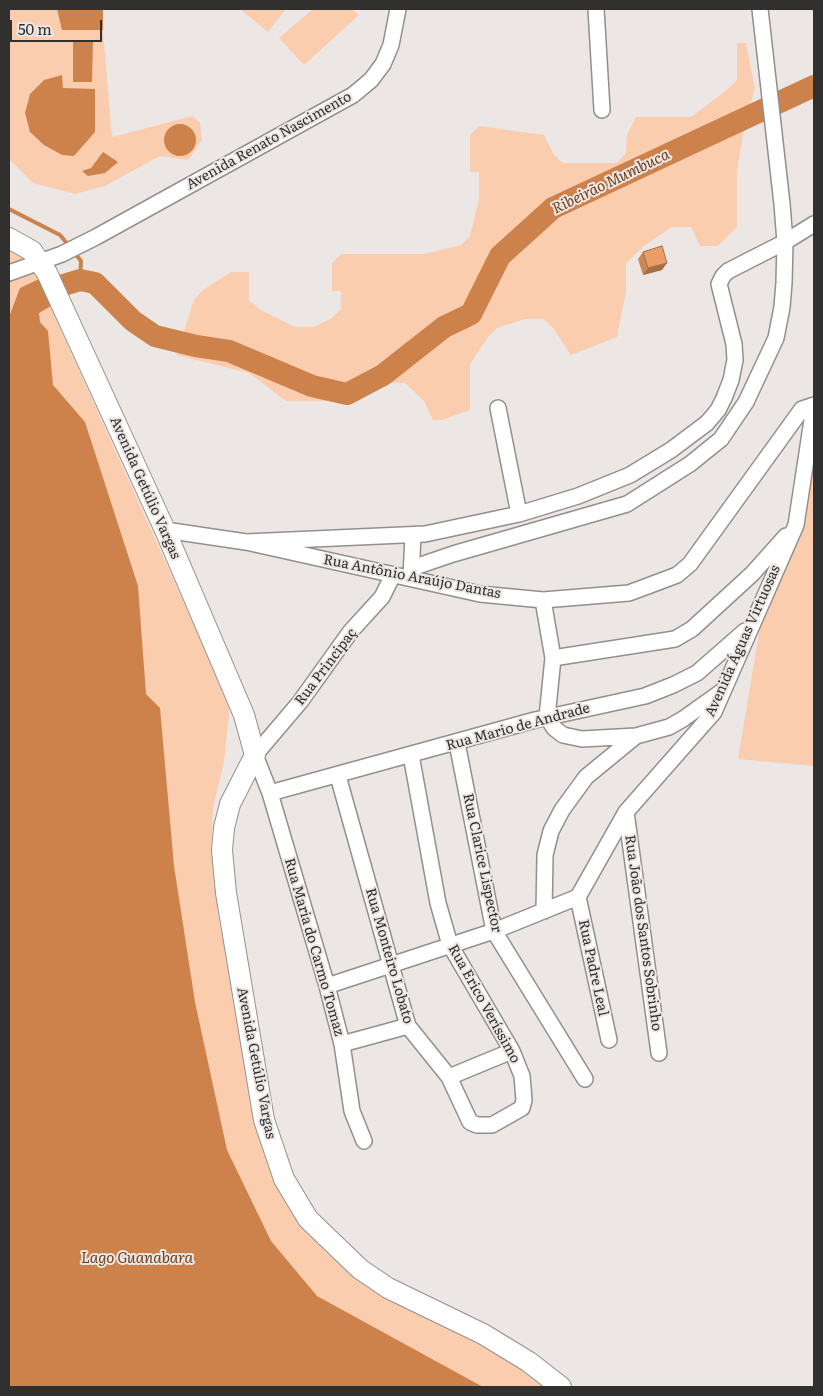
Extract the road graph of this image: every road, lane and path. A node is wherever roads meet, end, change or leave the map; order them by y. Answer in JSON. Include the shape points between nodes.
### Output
{"nodes":[{"id":1,"x":398,"y":9,"type":"edge"},
{"id":2,"x":596,"y":9,"type":"edge"},
{"id":3,"x":760,"y":9,"type":"edge"},
{"id":4,"x":602,"y":110,"type":"dead end"},
{"id":5,"x":813,"y":226,"type":"edge"},
{"id":6,"x":9,"y":238,"type":"edge"},
{"id":7,"x":785,"y":242,"type":"junction"},
{"id":8,"x":44,"y":268,"type":"junction"},
{"id":9,"x":9,"y":273,"type":"edge"},
{"id":10,"x":814,"y":406,"type":"edge"},
{"id":11,"x":498,"y":408,"type":"dead end"},
{"id":12,"x":519,"y":514,"type":"junction"},
{"id":13,"x":796,"y":525,"type":"junction"},
{"id":14,"x":165,"y":530,"type":"junction"},
{"id":15,"x":413,"y":535,"type":"junction"},
{"id":16,"x":246,"y":542,"type":"junction"},
{"id":17,"x":411,"y":573,"type":"junction"},
{"id":18,"x":393,"y":575,"type":"junction"},
{"id":19,"x":543,"y":600,"type":"junction"},
{"id":20,"x":750,"y":627,"type":"junction"},
{"id":21,"x":553,"y":658,"type":"junction"},
{"id":22,"x":723,"y":691,"type":"junction"},
{"id":23,"x":244,"y":715,"type":"junction"},
{"id":24,"x":547,"y":717,"type":"junction"},
{"id":25,"x":636,"y":736,"type":"junction"},
{"id":26,"x":457,"y":743,"type":"junction"},
{"id":27,"x":254,"y":755,"type":"junction"},
{"id":28,"x":411,"y":755,"type":"junction"},
{"id":29,"x":338,"y":776,"type":"junction"},
{"id":30,"x":270,"y":794,"type":"junction"},
{"id":31,"x":230,"y":804,"type":"junction"},
{"id":32,"x":626,"y":812,"type":"junction"},
{"id":33,"x":578,"y":897,"type":"junction"},
{"id":34,"x":544,"y":911,"type":"junction"},
{"id":35,"x":494,"y":931,"type":"junction"},
{"id":36,"x":450,"y":946,"type":"junction"},
{"id":37,"x":391,"y":964,"type":"junction"},
{"id":38,"x":327,"y":986,"type":"junction"},
{"id":39,"x":408,"y":1026,"type":"junction"},
{"id":40,"x":609,"y":1040,"type":"dead end"},
{"id":41,"x":342,"y":1044,"type":"junction"},
{"id":42,"x":512,"y":1051,"type":"junction"},
{"id":43,"x":659,"y":1053,"type":"dead end"},
{"id":44,"x":449,"y":1076,"type":"junction"},
{"id":45,"x":585,"y":1079,"type":"dead end"},
{"id":46,"x":470,"y":1122,"type":"joint"},
{"id":47,"x":364,"y":1141,"type":"dead end"},
{"id":48,"x":562,"y":1387,"type":"edge"}],
"edges":[{"from":1,"to":8,"type":"street","name":"Avenida Renato Nascimento","via":[[384,64],[352,95],[62,254]]},
{"from":2,"to":4,"type":"street"},
{"from":3,"to":7,"type":"street"},
{"from":5,"to":7,"type":"street"},
{"from":6,"to":8,"type":"main road","via":[[32,251]]},
{"from":7,"to":12,"type":"street","via":[[728,271],[719,284],[735,360],[724,398],[707,423],[630,475],[578,496]]},
{"from":7,"to":17,"type":"street","via":[[782,307],[776,338],[746,402],[721,438],[690,464],[627,504],[453,554]]},
{"from":8,"to":9,"type":"street","name":"Avenida Renato Nascimento"},
{"from":8,"to":14,"type":"main road","name":"Avenida Getúlio Vargas"},
{"from":10,"to":13,"type":"street","name":"Avenida Águas Virtuosas"},
{"from":10,"to":19,"type":"street","name":"Rua Antônio Araújo Dantas","via":[[802,409],[690,564],[677,575],[629,593]]},
{"from":11,"to":12,"type":"street"},
{"from":12,"to":15,"type":"street"},
{"from":13,"to":20,"type":"street","name":"Avenida Águas Virtuosas"},
{"from":13,"to":21,"type":"street","via":[[752,574],[684,634],[659,642]]},
{"from":14,"to":16,"type":"street","name":"Rua Antônio Araújo Dantas"},
{"from":14,"to":23,"type":"main road","name":"Avenida Getúlio Vargas"},
{"from":15,"to":16,"type":"street"},
{"from":15,"to":17,"type":"street"},
{"from":16,"to":18,"type":"street","name":"Rua Antônio Araújo Dantas"},
{"from":17,"to":18,"type":"street","name":"Rua Antônio Araújo Dantas"},
{"from":17,"to":19,"type":"street","name":"Rua Antônio Araújo Dantas","via":[[480,594]]},
{"from":18,"to":27,"type":"street","name":"Rua Principaç","via":[[382,597],[351,631],[300,702]]},
{"from":19,"to":21,"type":"street"},
{"from":20,"to":22,"type":"street","name":"Avenida Águas Virtuosas"},
{"from":20,"to":24,"type":"street","name":"Rua Mario de Andrade","via":[[713,662],[673,685],[645,696]]},
{"from":21,"to":24,"type":"street"},
{"from":22,"to":25,"type":"street","via":[[683,719]]},
{"from":22,"to":32,"type":"street","name":"Avenida Águas Virtuosas","via":[[707,722]]},
{"from":23,"to":27,"type":"main road","name":"Avenida Getúlio Vargas"},
{"from":23,"to":31,"type":"main road","name":"Avenida Getúlio Vargas","via":[[240,761]]},
{"from":24,"to":25,"type":"street","via":[[557,731],[572,738]]},
{"from":24,"to":26,"type":"street","name":"Rua Mario de Andrade"},
{"from":25,"to":34,"type":"street","via":[[586,777],[562,810],[551,831],[545,855]]},
{"from":26,"to":28,"type":"street","name":"Rua Mario de Andrade"},
{"from":26,"to":35,"type":"street","name":"Rua Clarice Lispector"},
{"from":27,"to":30,"type":"street","name":"Rua Maria do Carmo Tomaz"},
{"from":27,"to":31,"type":"main road","name":"Avenida Getúlio Vargas"},
{"from":28,"to":29,"type":"street","name":"Rua Mario de Andrade"},
{"from":28,"to":36,"type":"street","name":"Rua Erico Veríssimo","via":[[438,903]]},
{"from":29,"to":30,"type":"street","name":"Rua Mario de Andrade"},
{"from":29,"to":37,"type":"street","name":"Rua Monteiro Lobato"},
{"from":30,"to":38,"type":"street","name":"Rua Maria do Carmo Tomaz"},
{"from":31,"to":48,"type":"main road","name":"Avenida Getúlio Vargas","via":[[222,850],[226,893],[264,1120],[284,1179],[308,1219],[360,1269],[388,1288],[482,1334],[529,1362]]},
{"from":32,"to":33,"type":"street","name":"Avenida Águas Virtuosas"},
{"from":32,"to":43,"type":"street","name":"Rua João dos Santos Sobrinho"},
{"from":33,"to":34,"type":"street"},
{"from":33,"to":40,"type":"street","name":"Rua Padre Leal"},
{"from":34,"to":35,"type":"street"},
{"from":35,"to":36,"type":"street"},
{"from":35,"to":45,"type":"street","name":"Rua Clarice Lispector"},
{"from":36,"to":37,"type":"street"},
{"from":36,"to":42,"type":"street","name":"Rua Erico Veríssimo"},
{"from":37,"to":38,"type":"street"},
{"from":37,"to":39,"type":"street","name":"Rua Monteiro Lobato"},
{"from":38,"to":41,"type":"street","name":"Rua Maria do Carmo Tomaz"},
{"from":39,"to":41,"type":"street"},
{"from":39,"to":44,"type":"street","name":"Rua Monteiro Lobato"},
{"from":41,"to":47,"type":"street","name":"Rua Maria do Carmo Tomaz","via":[[352,1111]]},
{"from":42,"to":44,"type":"street"},
{"from":42,"to":46,"type":"street","name":"Rua Erico Veríssimo","via":[[522,1076],[522,1108],[492,1125]]},
{"from":44,"to":46,"type":"street","name":"Rua Monteiro Lobato"}]}
